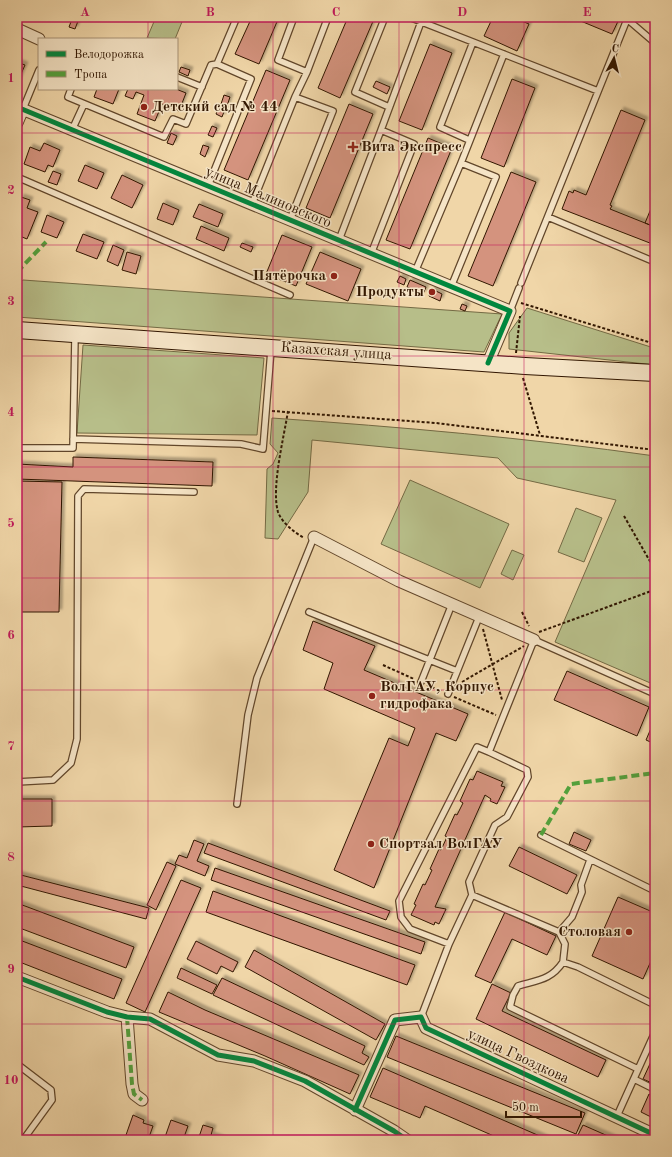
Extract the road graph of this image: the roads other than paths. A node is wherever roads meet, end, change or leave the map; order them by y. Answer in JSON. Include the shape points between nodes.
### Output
{"nodes":[{"id":1,"x":237,"y":17,"type":"edge"},
{"id":2,"x":294,"y":17,"type":"edge"},
{"id":3,"x":328,"y":17,"type":"edge"},
{"id":4,"x":385,"y":17,"type":"edge"},
{"id":5,"x":409,"y":17,"type":"edge"},
{"id":6,"x":627,"y":18,"type":"edge"},
{"id":7,"x":421,"y":22,"type":"junction"},
{"id":8,"x":17,"y":29,"type":"edge"},
{"id":9,"x":38,"y":39,"type":"edge"},
{"id":10,"x":473,"y":42,"type":"junction"},
{"id":11,"x":655,"y":43,"type":"edge"},
{"id":12,"x":504,"y":54,"type":"junction"},
{"id":13,"x":218,"y":64,"type":"junction"},
{"id":14,"x":38,"y":72,"type":"edge"},
{"id":15,"x":307,"y":72,"type":"junction"},
{"id":16,"x":178,"y":76,"type":"edge"},
{"id":17,"x":202,"y":87,"type":"junction"},
{"id":18,"x":71,"y":90,"type":"edge"},
{"id":19,"x":598,"y":91,"type":"junction"},
{"id":20,"x":295,"y":97,"type":"junction"},
{"id":21,"x":84,"y":104,"type":"junction"},
{"id":22,"x":389,"y":107,"type":"junction"},
{"id":23,"x":20,"y":108,"type":"edge"},
{"id":24,"x":17,"y":123,"type":"edge"},
{"id":25,"x":72,"y":130,"type":"junction"},
{"id":26,"x":381,"y":130,"type":"junction"},
{"id":27,"x":469,"y":140,"type":"junction"},
{"id":28,"x":461,"y":163,"type":"junction"},
{"id":29,"x":17,"y":177,"type":"edge"},
{"id":30,"x":208,"y":186,"type":"junction"},
{"id":31,"x":252,"y":204,"type":"junction"},
{"id":32,"x":548,"y":217,"type":"junction"},
{"id":33,"x":290,"y":220,"type":"junction"},
{"id":34,"x":339,"y":240,"type":"junction"},
{"id":35,"x":371,"y":254,"type":"junction"},
{"id":36,"x":655,"y":262,"type":"edge"},
{"id":37,"x":415,"y":272,"type":"junction"},
{"id":38,"x":451,"y":287,"type":"junction"},
{"id":39,"x":290,"y":295,"type":"dead end"},
{"id":40,"x":510,"y":311,"type":"junction"},
{"id":41,"x":17,"y":330,"type":"edge"},
{"id":42,"x":75,"y":334,"type":"junction"},
{"id":43,"x":272,"y":348,"type":"junction"},
{"id":44,"x":488,"y":363,"type":"junction"},
{"id":45,"x":655,"y":373,"type":"edge"},
{"id":46,"x":73,"y":439,"type":"junction"},
{"id":47,"x":17,"y":448,"type":"edge"},
{"id":48,"x":194,"y":492,"type":"dead end"},
{"id":49,"x":313,"y":540,"type":"joint"},
{"id":50,"x":452,"y":604,"type":"junction"},
{"id":51,"x":309,"y":612,"type":"dead end"},
{"id":52,"x":480,"y":616,"type":"junction"},
{"id":53,"x":534,"y":637,"type":"junction"},
{"id":54,"x":430,"y":660,"type":"junction"},
{"id":55,"x":457,"y":671,"type":"junction"},
{"id":56,"x":421,"y":682,"type":"dead end"},
{"id":57,"x":449,"y":691,"type":"road end"},
{"id":58,"x":655,"y":694,"type":"edge"},
{"id":59,"x":489,"y":752,"type":"junction"},
{"id":60,"x":17,"y":782,"type":"edge"},
{"id":61,"x":237,"y":804,"type":"dead end"},
{"id":62,"x":541,"y":836,"type":"dead end"},
{"id":63,"x":590,"y":860,"type":"junction"},
{"id":64,"x":655,"y":890,"type":"edge"},
{"id":65,"x":472,"y":895,"type":"junction"},
{"id":66,"x":559,"y":932,"type":"junction"},
{"id":67,"x":449,"y":944,"type":"junction"},
{"id":68,"x":563,"y":962,"type":"junction"},
{"id":69,"x":17,"y":977,"type":"edge"},
{"id":70,"x":655,"y":1006,"type":"edge"},
{"id":71,"x":127,"y":1017,"type":"junction"},
{"id":72,"x":421,"y":1017,"type":"junction"},
{"id":73,"x":655,"y":1032,"type":"edge"},
{"id":74,"x":17,"y":1064,"type":"edge"},
{"id":75,"x":638,"y":1069,"type":"junction"},
{"id":76,"x":634,"y":1079,"type":"junction"},
{"id":77,"x":652,"y":1088,"type":"dead end"},
{"id":78,"x":142,"y":1100,"type":"dead end"},
{"id":79,"x":355,"y":1110,"type":"junction"},
{"id":80,"x":617,"y":1116,"type":"junction"},
{"id":81,"x":655,"y":1135,"type":"edge"},
{"id":82,"x":23,"y":1140,"type":"edge"},
{"id":83,"x":407,"y":1140,"type":"edge"}],
"edges":[{"from":1,"to":13,"type":"lane"},
{"from":2,"to":15,"type":"lane","via":[[278,60]]},
{"from":3,"to":15,"type":"lane"},
{"from":4,"to":22,"type":"lane","via":[[355,92]]},
{"from":5,"to":7,"type":"lane"},
{"from":6,"to":11,"type":"lane"},
{"from":6,"to":19,"type":"lane"},
{"from":7,"to":10,"type":"lane"},
{"from":7,"to":22,"type":"lane"},
{"from":8,"to":9,"type":"street"},
{"from":10,"to":12,"type":"lane"},
{"from":10,"to":27,"type":"lane","via":[[440,127]]},
{"from":12,"to":19,"type":"lane"},
{"from":12,"to":27,"type":"lane"},
{"from":13,"to":17,"type":"lane","via":[[211,65]]},
{"from":13,"to":30,"type":"lane","via":[[251,79]]},
{"from":14,"to":23,"type":"lane"},
{"from":15,"to":20,"type":"lane"},
{"from":16,"to":17,"type":"lane"},
{"from":17,"to":21,"type":"lane","via":[[186,124],[173,119],[164,137]]},
{"from":18,"to":21,"type":"lane","via":[[68,97]]},
{"from":19,"to":32,"type":"lane"},
{"from":20,"to":31,"type":"lane"},
{"from":20,"to":33,"type":"lane","via":[[334,111]]},
{"from":21,"to":25,"type":"lane"},
{"from":22,"to":26,"type":"lane"},
{"from":23,"to":24,"type":"street"},
{"from":23,"to":25,"type":"street","name":"улица Малиновского"},
{"from":25,"to":30,"type":"street","name":"улица Малиновского"},
{"from":26,"to":34,"type":"lane"},
{"from":26,"to":35,"type":"lane","via":[[414,144]]},
{"from":27,"to":28,"type":"lane"},
{"from":28,"to":37,"type":"lane"},
{"from":28,"to":38,"type":"lane","via":[[496,176]]},
{"from":29,"to":39,"type":"lane"},
{"from":30,"to":31,"type":"street","name":"улица Малиновского"},
{"from":31,"to":33,"type":"street","name":"улица Малиновского"},
{"from":32,"to":36,"type":"lane"},
{"from":32,"to":40,"type":"lane"},
{"from":33,"to":34,"type":"street","name":"улица Малиновского"},
{"from":34,"to":35,"type":"street","name":"улица Малиновского"},
{"from":35,"to":37,"type":"street","name":"улица Малиновского"},
{"from":37,"to":38,"type":"street","name":"улица Малиновского"},
{"from":38,"to":40,"type":"street","name":"улица Малиновского"},
{"from":40,"to":44,"type":"street"},
{"from":41,"to":42,"type":"main road","name":"Казахская улица"},
{"from":42,"to":43,"type":"main road","name":"Казахская улица"},
{"from":42,"to":46,"type":"lane"},
{"from":43,"to":44,"type":"main road","name":"Казахская улица"},
{"from":43,"to":46,"type":"lane","via":[[263,449],[241,444]]},
{"from":44,"to":45,"type":"main road","name":"Казахская улица"},
{"from":46,"to":47,"type":"lane","via":[[73,448]]},
{"from":48,"to":60,"type":"lane","via":[[84,489],[78,496],[77,739],[71,763],[53,780]]},
{"from":49,"to":50,"type":"street"},
{"from":49,"to":61,"type":"lane","via":[[257,678],[248,715]]},
{"from":50,"to":52,"type":"street"},
{"from":50,"to":54,"type":"lane"},
{"from":51,"to":54,"type":"lane"},
{"from":52,"to":53,"type":"street"},
{"from":52,"to":55,"type":"lane"},
{"from":53,"to":58,"type":"lane"},
{"from":53,"to":59,"type":"lane"},
{"from":54,"to":55,"type":"lane"},
{"from":54,"to":56,"type":"lane"},
{"from":55,"to":57,"type":"lane"},
{"from":59,"to":65,"type":"lane","via":[[527,770],[528,777],[508,817],[495,825],[469,882]]},
{"from":59,"to":67,"type":"lane","via":[[477,747],[399,901],[401,917],[410,929]]},
{"from":62,"to":63,"type":"lane"},
{"from":63,"to":64,"type":"lane"},
{"from":63,"to":66,"type":"lane","via":[[582,892],[572,917]]},
{"from":65,"to":66,"type":"lane"},
{"from":65,"to":67,"type":"lane"},
{"from":66,"to":68,"type":"lane","via":[[565,944]]},
{"from":67,"to":72,"type":"lane"},
{"from":68,"to":70,"type":"lane"},
{"from":68,"to":75,"type":"lane","via":[[551,976],[518,986],[512,995],[510,1007]]},
{"from":69,"to":71,"type":"street","via":[[107,1012]]},
{"from":71,"to":78,"type":"street","via":[[132,1084],[134,1094]]},
{"from":71,"to":79,"type":"street","via":[[150,1019],[218,1055],[254,1061],[305,1081]]},
{"from":72,"to":79,"type":"street","via":[[395,1020]]},
{"from":72,"to":80,"type":"street","name":"улица Гвоздкова","via":[[426,1028]]},
{"from":73,"to":75,"type":"lane"},
{"from":74,"to":82,"type":"lane","via":[[51,1090],[52,1100]]},
{"from":75,"to":76,"type":"lane"},
{"from":76,"to":77,"type":"lane"},
{"from":76,"to":80,"type":"lane"},
{"from":79,"to":83,"type":"street","via":[[394,1130]]},
{"from":80,"to":81,"type":"street","name":"улица Гвоздкова"}]}
